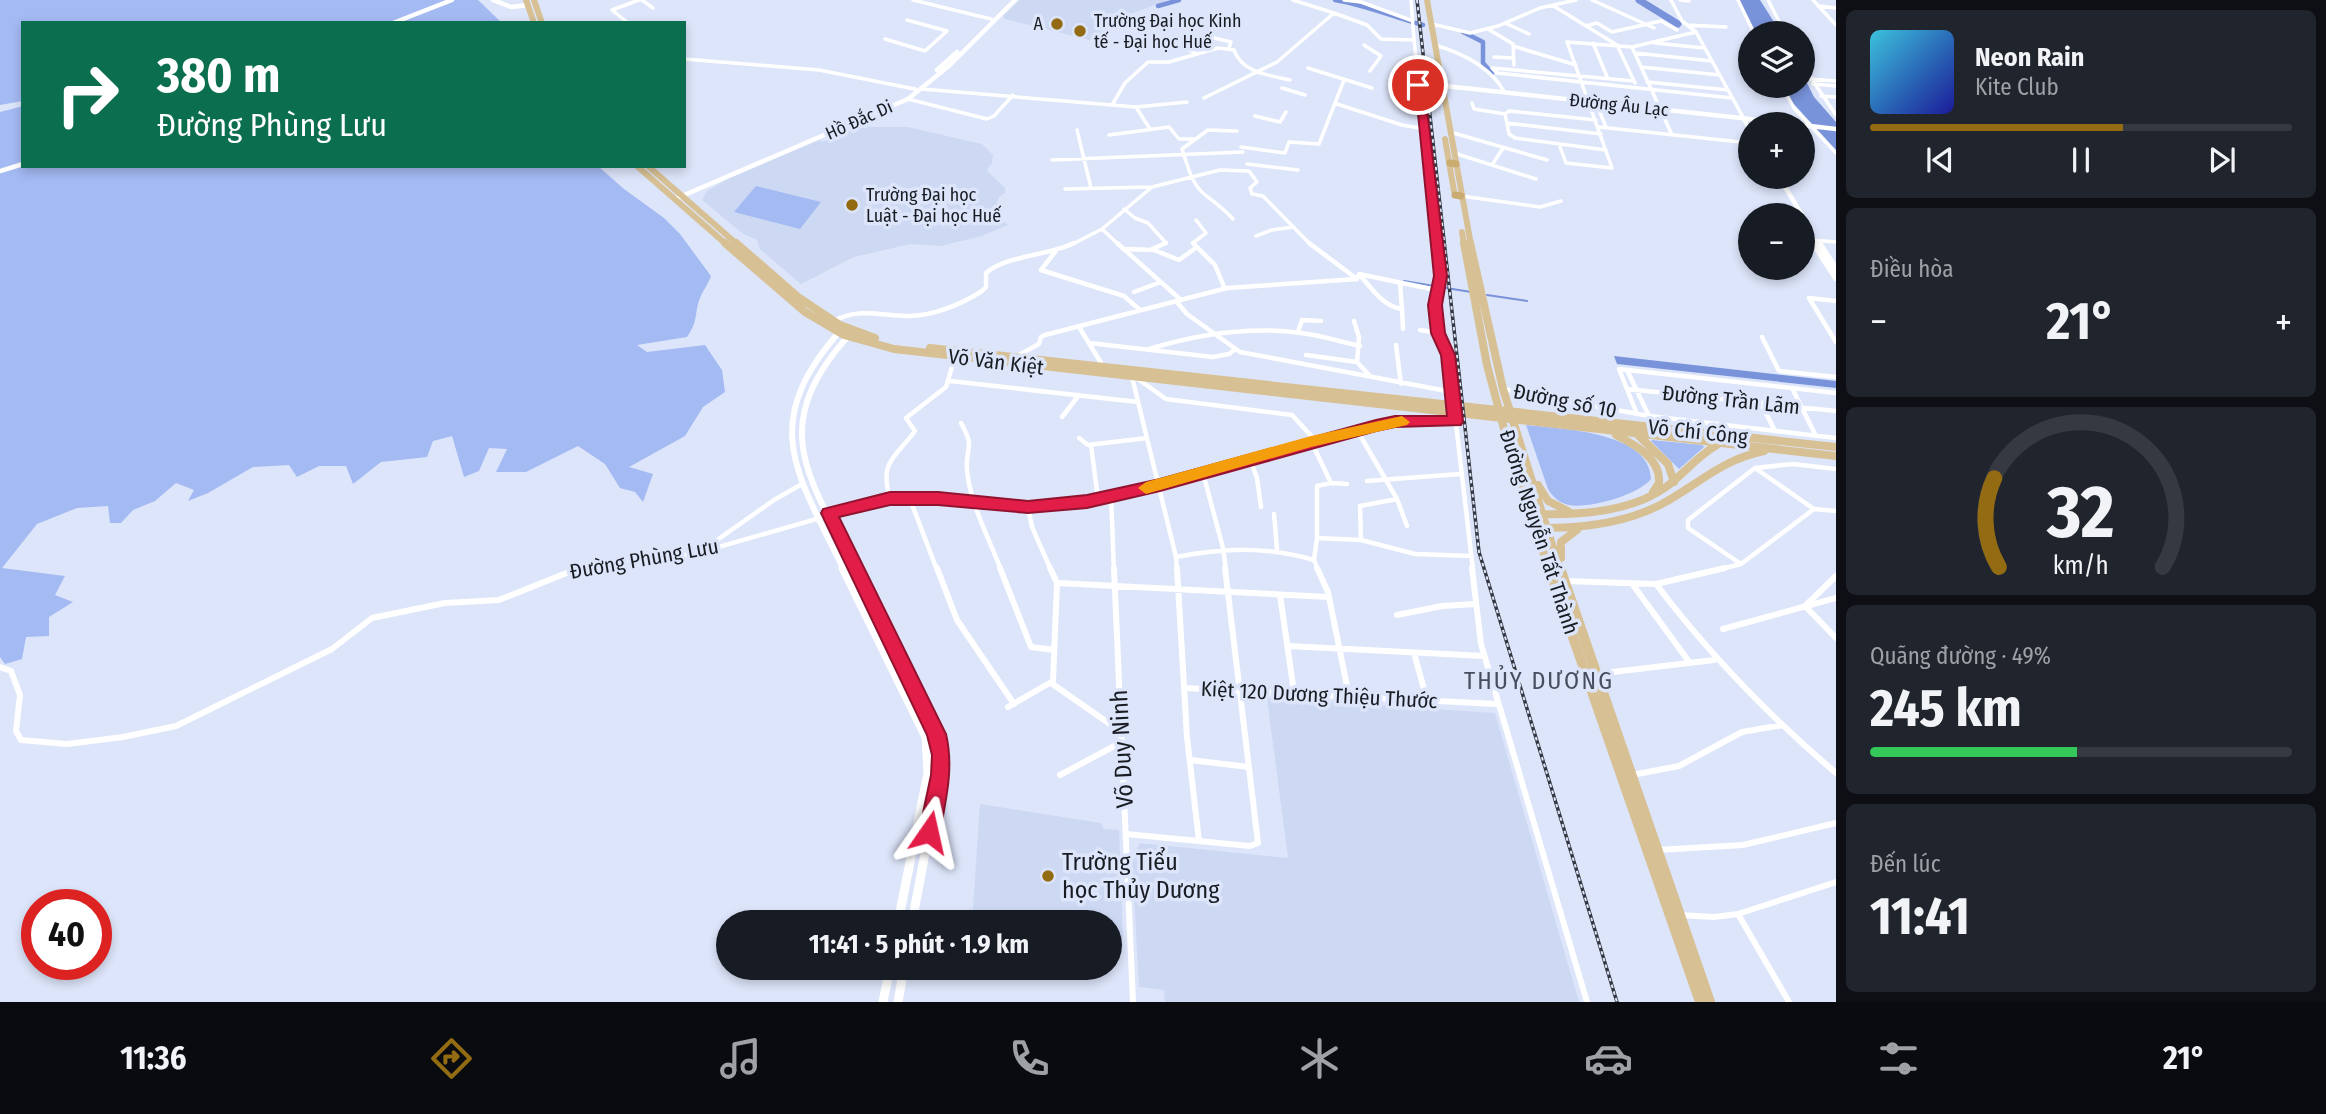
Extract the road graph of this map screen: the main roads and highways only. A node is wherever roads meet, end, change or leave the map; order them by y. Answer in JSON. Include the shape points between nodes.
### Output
{"nodes":[{"id":1,"x":1425,"y":0,"type":"edge"},
{"id":2,"x":531,"y":2,"type":"edge"},
{"id":3,"x":1427,"y":13,"type":"junction"},
{"id":4,"x":534,"y":21,"type":"edge"},
{"id":5,"x":541,"y":21,"type":"edge"},
{"id":6,"x":1438,"y":87,"type":"junction"},
{"id":7,"x":1447,"y":132,"type":"junction"},
{"id":8,"x":1453,"y":163,"type":"junction"},
{"id":9,"x":640,"y":168,"type":"edge"},
{"id":10,"x":650,"y":168,"type":"edge"},
{"id":11,"x":677,"y":195,"type":"junction"},
{"id":12,"x":739,"y":251,"type":"junction"},
{"id":13,"x":1478,"y":294,"type":"junction"},
{"id":14,"x":841,"y":329,"type":"junction"},
{"id":15,"x":851,"y":333,"type":"junction"},
{"id":16,"x":978,"y":356,"type":"junction"},
{"id":17,"x":1104,"y":370,"type":"junction"},
{"id":18,"x":1561,"y":422,"type":"joint"},
{"id":19,"x":1586,"y":424,"type":"junction"},
{"id":20,"x":1637,"y":435,"type":"junction"},
{"id":21,"x":1746,"y":436,"type":"junction"},
{"id":22,"x":1519,"y":442,"type":"junction"},
{"id":23,"x":1720,"y":444,"type":"junction"},
{"id":24,"x":1836,"y":447,"type":"edge"},
{"id":25,"x":1779,"y":449,"type":"junction"},
{"id":26,"x":1836,"y":456,"type":"edge"},
{"id":27,"x":1674,"y":479,"type":"junction"},
{"id":28,"x":1648,"y":496,"type":"junction"},
{"id":29,"x":1658,"y":506,"type":"junction"},
{"id":30,"x":1537,"y":513,"type":"junction"},
{"id":31,"x":1584,"y":513,"type":"junction"},
{"id":32,"x":1582,"y":526,"type":"junction"},
{"id":33,"x":1541,"y":527,"type":"junction"},
{"id":34,"x":1566,"y":584,"type":"junction"},
{"id":35,"x":1592,"y":673,"type":"junction"},
{"id":36,"x":1626,"y":776,"type":"junction"},
{"id":37,"x":1700,"y":1002,"type":"edge"},
{"id":38,"x":1710,"y":1002,"type":"edge"}],
"edges":[{"from":1,"to":3,"type":"main road"},
{"from":2,"to":4,"type":"main road"},
{"from":2,"to":5,"type":"main road"},
{"from":3,"to":6,"type":"main road"},
{"from":3,"to":6,"type":"main road"},
{"from":6,"to":7,"type":"main road"},
{"from":7,"to":8,"type":"main road","name":"Đường Nguyễn Tất Thành"},
{"from":7,"to":8,"type":"main road","name":"Đường Nguyễn Tất Thành"},
{"from":8,"to":13,"type":"main road","name":"Đường Nguyễn Tất Thành"},
{"from":9,"to":11,"type":"main road","name":"Võ Văn Kiệt"},
{"from":10,"to":11,"type":"main road","name":"Võ Văn Kiệt"},
{"from":11,"to":12,"type":"main road","name":"Võ Văn Kiệt"},
{"from":12,"to":14,"type":"main road","name":"Võ Văn Kiệt"},
{"from":12,"to":14,"type":"main road","name":"Võ Văn Kiệt","via":[[791,301]]},
{"from":13,"to":22,"type":"main road","name":"Đường Nguyễn Tất Thành"},
{"from":13,"to":30,"type":"main road","name":"Đường Nguyễn Tất Thành","via":[[1487,365],[1507,440]]},
{"from":14,"to":15,"type":"main road","name":"Võ Văn Kiệt"},
{"from":15,"to":16,"type":"main road","name":"Võ Văn Kiệt"},
{"from":15,"to":16,"type":"main road","name":"Võ Văn Kiệt","via":[[894,349]]},
{"from":16,"to":17,"type":"main road","name":"Võ Văn Kiệt"},
{"from":16,"to":17,"type":"main road","name":"Võ Văn Kiệt"},
{"from":17,"to":18,"type":"main road","name":"Võ Văn Kiệt"},
{"from":18,"to":19,"type":"main road","name":"Võ Chí Công"},
{"from":19,"to":20,"type":"main road","via":[[1611,425]]},
{"from":19,"to":21,"type":"main road","name":"Võ Chí Công"},
{"from":19,"to":28,"type":"main road","via":[[1647,454],[1660,478]]},
{"from":20,"to":23,"type":"main road","name":"Võ Chí Công"},
{"from":20,"to":27,"type":"main road","via":[[1662,456]]},
{"from":21,"to":23,"type":"main road"},
{"from":21,"to":24,"type":"main road","name":"Võ Chí Công"},
{"from":22,"to":30,"type":"main road","name":"Đường Nguyễn Tất Thành"},
{"from":22,"to":31,"type":"main road","via":[[1541,494],[1564,510]]},
{"from":23,"to":25,"type":"main road","name":"Võ Chí Công"},
{"from":23,"to":27,"type":"main road"},
{"from":25,"to":26,"type":"main road","name":"Võ Chí Công"},
{"from":25,"to":29,"type":"main road","via":[[1722,462]]},
{"from":27,"to":28,"type":"main road"},
{"from":27,"to":29,"type":"main road","via":[[1672,490]]},
{"from":28,"to":31,"type":"main road"},
{"from":29,"to":32,"type":"main road"},
{"from":30,"to":31,"type":"main road"},
{"from":30,"to":33,"type":"main road","name":"Đường Nguyễn Tất Thành"},
{"from":32,"to":33,"type":"main road"},
{"from":32,"to":34,"type":"main road","via":[[1561,542]]},
{"from":33,"to":34,"type":"main road","name":"Đường Nguyễn Tất Thành"},
{"from":33,"to":35,"type":"main road","name":"Đường Nguyễn Tất Thành"},
{"from":34,"to":35,"type":"main road","name":"Đường Nguyễn Tất Thành"},
{"from":35,"to":36,"type":"main road","name":"Đường Nguyễn Tất Thành"},
{"from":36,"to":37,"type":"main road","name":"Đường Nguyễn Tất Thành"},
{"from":36,"to":38,"type":"main road","name":"Đường Nguyễn Tất Thành"}]}
